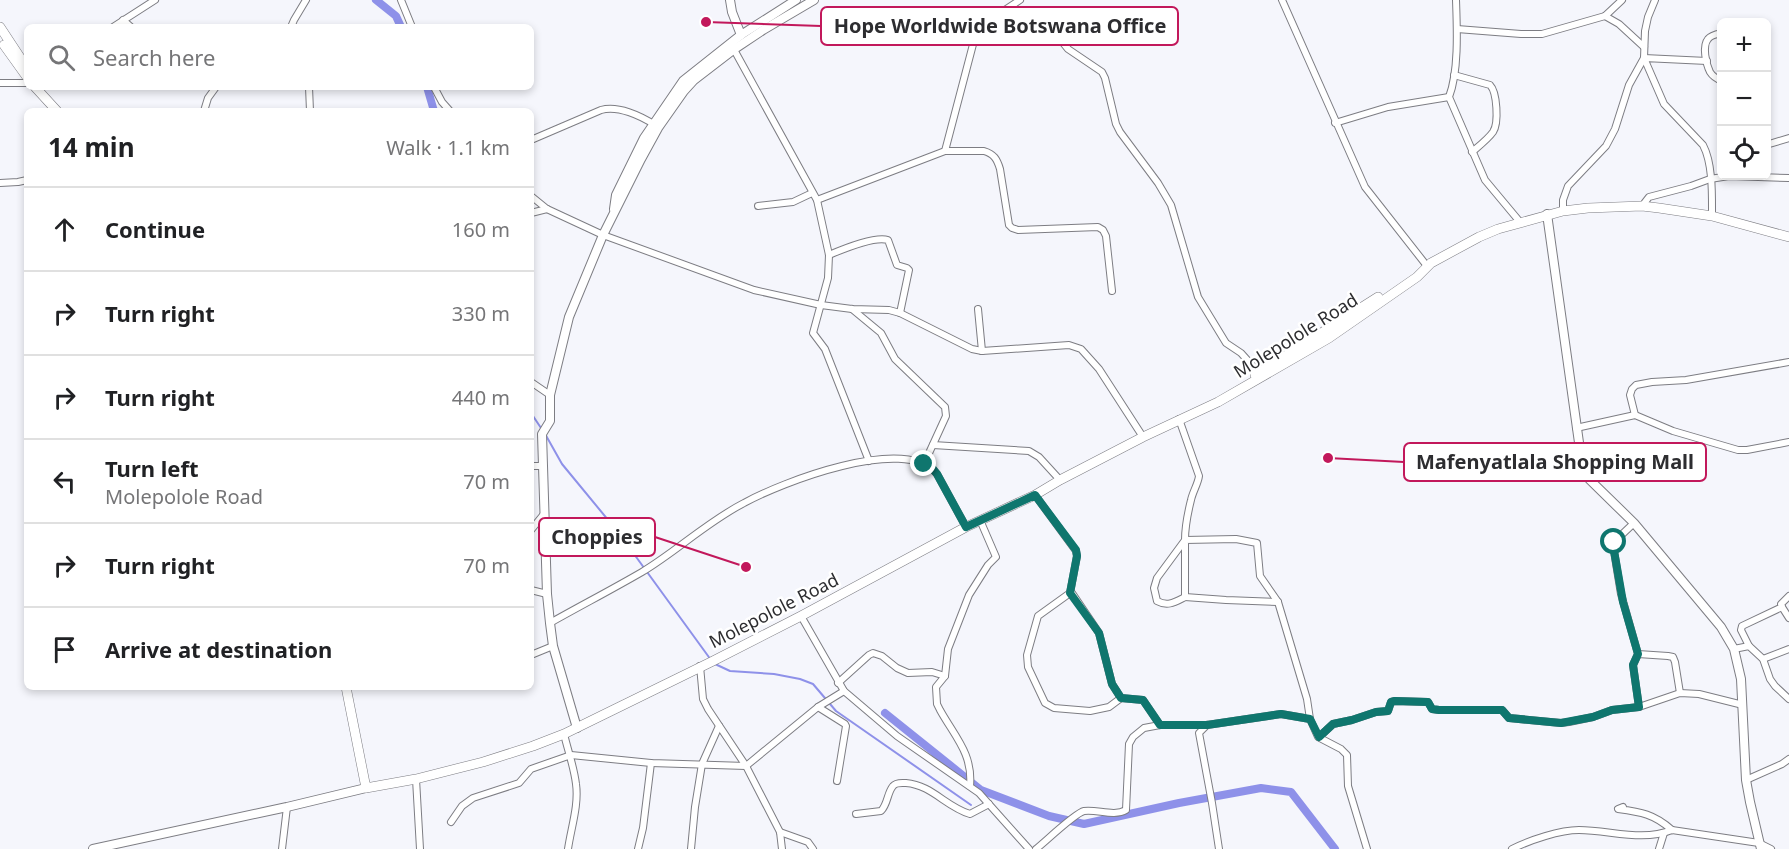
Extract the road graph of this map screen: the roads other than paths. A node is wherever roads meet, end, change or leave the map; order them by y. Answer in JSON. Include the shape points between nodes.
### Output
{"nodes":[{"id":1,"x":155,"y":0,"type":"edge"},
{"id":2,"x":306,"y":0,"type":"edge"},
{"id":3,"x":401,"y":0,"type":"edge"},
{"id":4,"x":730,"y":0,"type":"edge"},
{"id":5,"x":814,"y":0,"type":"edge"},
{"id":6,"x":1020,"y":0,"type":"edge"},
{"id":7,"x":1282,"y":0,"type":"edge"},
{"id":8,"x":1456,"y":0,"type":"edge"},
{"id":9,"x":1622,"y":0,"type":"edge"},
{"id":10,"x":1655,"y":0,"type":"edge"},
{"id":11,"x":792,"y":3,"type":"edge"},
{"id":12,"x":1605,"y":16,"type":"junction"},
{"id":13,"x":123,"y":20,"type":"junction"},
{"id":14,"x":117,"y":24,"type":"edge"},
{"id":15,"x":128,"y":24,"type":"edge"},
{"id":16,"x":292,"y":24,"type":"edge"},
{"id":17,"x":411,"y":24,"type":"edge"},
{"id":18,"x":0,"y":27,"type":"edge"},
{"id":19,"x":1051,"y":28,"type":"dead end"},
{"id":20,"x":1457,"y":29,"type":"junction"},
{"id":21,"x":741,"y":35,"type":"junction"},
{"id":22,"x":1717,"y":35,"type":"edge"},
{"id":23,"x":0,"y":38,"type":"edge"},
{"id":24,"x":732,"y":47,"type":"junction"},
{"id":25,"x":1644,"y":47,"type":"junction"},
{"id":26,"x":1644,"y":58,"type":"junction"},
{"id":27,"x":1707,"y":61,"type":"junction"},
{"id":28,"x":24,"y":63,"type":"edge"},
{"id":29,"x":24,"y":73,"type":"edge"},
{"id":30,"x":1454,"y":75,"type":"junction"},
{"id":31,"x":1717,"y":79,"type":"edge"},
{"id":32,"x":24,"y":83,"type":"edge"},
{"id":33,"x":0,"y":84,"type":"edge"},
{"id":34,"x":38,"y":90,"type":"edge"},
{"id":35,"x":45,"y":90,"type":"edge"},
{"id":36,"x":214,"y":90,"type":"edge"},
{"id":37,"x":309,"y":90,"type":"edge"},
{"id":38,"x":436,"y":90,"type":"edge"},
{"id":39,"x":1449,"y":97,"type":"junction"},
{"id":40,"x":54,"y":108,"type":"edge"},
{"id":41,"x":61,"y":108,"type":"edge"},
{"id":42,"x":205,"y":108,"type":"edge"},
{"id":43,"x":310,"y":108,"type":"edge"},
{"id":44,"x":447,"y":108,"type":"edge"},
{"id":45,"x":1335,"y":123,"type":"junction"},
{"id":46,"x":656,"y":126,"type":"junction"},
{"id":47,"x":1789,"y":138,"type":"edge"},
{"id":48,"x":534,"y":139,"type":"edge"},
{"id":49,"x":1771,"y":144,"type":"edge"},
{"id":50,"x":945,"y":151,"type":"junction"},
{"id":51,"x":1472,"y":152,"type":"junction"},
{"id":52,"x":1771,"y":177,"type":"edge"},
{"id":53,"x":1717,"y":178,"type":"edge"},
{"id":54,"x":1789,"y":178,"type":"edge"},
{"id":55,"x":1710,"y":179,"type":"junction"},
{"id":56,"x":24,"y":181,"type":"edge"},
{"id":57,"x":0,"y":183,"type":"edge"},
{"id":58,"x":812,"y":193,"type":"junction"},
{"id":59,"x":534,"y":198,"type":"edge"},
{"id":60,"x":817,"y":200,"type":"junction"},
{"id":61,"x":758,"y":206,"type":"dead end"},
{"id":62,"x":1642,"y":206,"type":"junction"},
{"id":63,"x":547,"y":209,"type":"junction"},
{"id":64,"x":1563,"y":211,"type":"junction"},
{"id":65,"x":534,"y":212,"type":"edge"},
{"id":66,"x":1547,"y":214,"type":"junction"},
{"id":67,"x":1712,"y":216,"type":"junction"},
{"id":68,"x":1520,"y":222,"type":"junction"},
{"id":69,"x":603,"y":235,"type":"junction"},
{"id":70,"x":1789,"y":237,"type":"edge"},
{"id":71,"x":829,"y":255,"type":"junction"},
{"id":72,"x":1425,"y":268,"type":"junction"},
{"id":73,"x":1112,"y":291,"type":"dead end"},
{"id":74,"x":821,"y":305,"type":"junction"},
{"id":75,"x":852,"y":309,"type":"junction"},
{"id":76,"x":978,"y":309,"type":"dead end"},
{"id":77,"x":900,"y":314,"type":"junction"},
{"id":78,"x":982,"y":351,"type":"junction"},
{"id":79,"x":1789,"y":362,"type":"edge"},
{"id":80,"x":1259,"y":373,"type":"junction"},
{"id":81,"x":534,"y":384,"type":"edge"},
{"id":82,"x":550,"y":395,"type":"junction"},
{"id":83,"x":1635,"y":415,"type":"junction"},
{"id":84,"x":1179,"y":420,"type":"junction"},
{"id":85,"x":1576,"y":428,"type":"junction"},
{"id":86,"x":1143,"y":437,"type":"junction"},
{"id":87,"x":1789,"y":442,"type":"edge"},
{"id":88,"x":933,"y":445,"type":"junction"},
{"id":89,"x":869,"y":461,"type":"junction"},
{"id":90,"x":924,"y":464,"type":"junction"},
{"id":91,"x":534,"y":466,"type":"edge"},
{"id":92,"x":543,"y":466,"type":"junction"},
{"id":93,"x":1060,"y":480,"type":"junction"},
{"id":94,"x":1035,"y":495,"type":"junction"},
{"id":95,"x":544,"y":513,"type":"junction"},
{"id":96,"x":980,"y":520,"type":"junction"},
{"id":97,"x":1634,"y":523,"type":"junction"},
{"id":98,"x":534,"y":526,"type":"edge"},
{"id":99,"x":966,"y":527,"type":"junction"},
{"id":100,"x":1185,"y":540,"type":"junction"},
{"id":101,"x":534,"y":591,"type":"edge"},
{"id":102,"x":1070,"y":593,"type":"junction"},
{"id":103,"x":547,"y":594,"type":"junction"},
{"id":104,"x":1789,"y":596,"type":"edge"},
{"id":105,"x":1185,"y":597,"type":"junction"},
{"id":106,"x":1278,"y":602,"type":"junction"},
{"id":107,"x":1782,"y":607,"type":"junction"},
{"id":108,"x":801,"y":616,"type":"junction"},
{"id":109,"x":1789,"y":618,"type":"edge"},
{"id":110,"x":550,"y":623,"type":"junction"},
{"id":111,"x":553,"y":646,"type":"junction"},
{"id":112,"x":1749,"y":646,"type":"junction"},
{"id":113,"x":1734,"y":649,"type":"junction"},
{"id":114,"x":1789,"y":649,"type":"edge"},
{"id":115,"x":534,"y":654,"type":"edge"},
{"id":116,"x":1638,"y":654,"type":"junction"},
{"id":117,"x":1763,"y":659,"type":"junction"},
{"id":118,"x":700,"y":666,"type":"junction"},
{"id":119,"x":945,"y":676,"type":"junction"},
{"id":120,"x":838,"y":683,"type":"junction"},
{"id":121,"x":347,"y":690,"type":"edge"},
{"id":122,"x":844,"y":691,"type":"junction"},
{"id":123,"x":1680,"y":693,"type":"junction"},
{"id":124,"x":1121,"y":698,"type":"junction"},
{"id":125,"x":1789,"y":699,"type":"edge"},
{"id":126,"x":1743,"y":705,"type":"junction"},
{"id":127,"x":818,"y":707,"type":"junction"},
{"id":128,"x":1639,"y":707,"type":"junction"},
{"id":129,"x":1310,"y":719,"type":"junction"},
{"id":130,"x":1160,"y":725,"type":"junction"},
{"id":131,"x":1207,"y":725,"type":"junction"},
{"id":132,"x":719,"y":726,"type":"junction"},
{"id":133,"x":577,"y":728,"type":"junction"},
{"id":134,"x":564,"y":734,"type":"junction"},
{"id":135,"x":1319,"y":737,"type":"junction"},
{"id":136,"x":571,"y":755,"type":"junction"},
{"id":137,"x":1789,"y":759,"type":"edge"},
{"id":138,"x":651,"y":763,"type":"junction"},
{"id":139,"x":702,"y":764,"type":"junction"},
{"id":140,"x":746,"y":765,"type":"junction"},
{"id":141,"x":416,"y":779,"type":"junction"},
{"id":142,"x":1746,"y":780,"type":"junction"},
{"id":143,"x":837,"y":782,"type":"dead end"},
{"id":144,"x":970,"y":786,"type":"junction"},
{"id":145,"x":366,"y":788,"type":"junction"},
{"id":146,"x":989,"y":804,"type":"junction"},
{"id":147,"x":287,"y":807,"type":"junction"},
{"id":148,"x":1623,"y":807,"type":"dead end"},
{"id":149,"x":856,"y":814,"type":"dead end"},
{"id":150,"x":451,"y":822,"type":"dead end"},
{"id":151,"x":1672,"y":830,"type":"junction"},
{"id":152,"x":780,"y":832,"type":"junction"},
{"id":153,"x":1664,"y":833,"type":"junction"},
{"id":154,"x":1760,"y":846,"type":"edge"},
{"id":155,"x":283,"y":847,"type":"edge"},
{"id":156,"x":93,"y":849,"type":"edge"},
{"id":157,"x":420,"y":849,"type":"edge"},
{"id":158,"x":568,"y":849,"type":"edge"},
{"id":159,"x":638,"y":849,"type":"edge"},
{"id":160,"x":691,"y":849,"type":"edge"},
{"id":161,"x":782,"y":849,"type":"edge"},
{"id":162,"x":813,"y":849,"type":"edge"},
{"id":163,"x":1029,"y":849,"type":"edge"},
{"id":164,"x":1036,"y":849,"type":"edge"},
{"id":165,"x":1218,"y":849,"type":"edge"},
{"id":166,"x":1367,"y":849,"type":"edge"},
{"id":167,"x":1512,"y":849,"type":"edge"},
{"id":168,"x":1659,"y":849,"type":"edge"},
{"id":169,"x":1771,"y":849,"type":"edge"}],
"edges":[{"from":1,"to":13,"type":"street"},
{"from":2,"to":16,"type":"street"},
{"from":3,"to":17,"type":"street"},
{"from":4,"to":21,"type":"street"},
{"from":5,"to":11,"type":"street"},
{"from":6,"to":50,"type":"street","via":[[976,33]]},
{"from":7,"to":45,"type":"street"},
{"from":8,"to":20,"type":"street"},
{"from":9,"to":12,"type":"street"},
{"from":10,"to":25,"type":"street"},
{"from":11,"to":21,"type":"street"},
{"from":11,"to":24,"type":"street"},
{"from":12,"to":20,"type":"street","via":[[1542,34]]},
{"from":12,"to":25,"type":"street"},
{"from":13,"to":14,"type":"street"},
{"from":13,"to":15,"type":"street"},
{"from":18,"to":28,"type":"main road"},
{"from":19,"to":80,"type":"street","via":[[1068,49],[1102,72],[1120,132],[1171,205],[1198,297],[1226,343]]},
{"from":20,"to":30,"type":"street"},
{"from":21,"to":24,"type":"street"},
{"from":22,"to":27,"type":"street","via":[[1707,40]]},
{"from":23,"to":29,"type":"main road"},
{"from":24,"to":46,"type":"street","via":[[689,85]]},
{"from":24,"to":58,"type":"street"},
{"from":25,"to":26,"type":"street"},
{"from":26,"to":27,"type":"street"},
{"from":26,"to":55,"type":"street","via":[[1664,104],[1707,152]]},
{"from":26,"to":64,"type":"street","via":[[1629,85],[1610,139],[1568,186]]},
{"from":27,"to":31,"type":"street"},
{"from":30,"to":39,"type":"street"},
{"from":30,"to":51,"type":"street","via":[[1490,85],[1496,94],[1495,127]]},
{"from":32,"to":33,"type":"street"},
{"from":34,"to":40,"type":"main road"},
{"from":35,"to":41,"type":"main road"},
{"from":36,"to":42,"type":"street"},
{"from":37,"to":43,"type":"street"},
{"from":38,"to":44,"type":"street"},
{"from":39,"to":45,"type":"street","via":[[1388,107]]},
{"from":39,"to":51,"type":"street"},
{"from":45,"to":72,"type":"street","via":[[1365,187]]},
{"from":46,"to":48,"type":"street","via":[[628,112],[609,108]]},
{"from":46,"to":69,"type":"street"},
{"from":47,"to":49,"type":"street"},
{"from":50,"to":60,"type":"street"},
{"from":50,"to":73,"type":"street","via":[[984,151],[993,155],[1000,168],[1012,228],[1092,226],[1103,230]]},
{"from":51,"to":68,"type":"street","via":[[1485,180]]},
{"from":52,"to":54,"type":"street"},
{"from":53,"to":55,"type":"street"},
{"from":55,"to":62,"type":"street","via":[[1649,197]]},
{"from":55,"to":67,"type":"street"},
{"from":56,"to":57,"type":"street"},
{"from":58,"to":60,"type":"street"},
{"from":58,"to":61,"type":"street","via":[[793,202]]},
{"from":59,"to":63,"type":"street"},
{"from":60,"to":71,"type":"street"},
{"from":62,"to":64,"type":"main road","name":"Molepolole Road"},
{"from":62,"to":67,"type":"main road","name":"Molepolole Road"},
{"from":63,"to":65,"type":"street"},
{"from":63,"to":69,"type":"street"},
{"from":64,"to":66,"type":"main road","name":"Molepolole Road"},
{"from":66,"to":68,"type":"main road","name":"Molepolole Road"},
{"from":66,"to":85,"type":"street"},
{"from":67,"to":70,"type":"main road","name":"Molepolole Road"},
{"from":68,"to":72,"type":"main road","name":"Molepolole Road","via":[[1479,237]]},
{"from":69,"to":74,"type":"street","via":[[754,290]]},
{"from":69,"to":82,"type":"street","via":[[569,316]]},
{"from":71,"to":74,"type":"street"},
{"from":71,"to":77,"type":"street","via":[[875,239],[888,240],[897,265],[909,270]]},
{"from":72,"to":80,"type":"main road","name":"Molepolole Road"},
{"from":72,"to":84,"type":"main road","name":"Molepolole Road","via":[[1329,338]]},
{"from":74,"to":75,"type":"street"},
{"from":74,"to":89,"type":"street","via":[[813,333],[825,349]]},
{"from":75,"to":77,"type":"street"},
{"from":75,"to":88,"type":"street","via":[[881,333],[895,359],[945,407],[946,416]]},
{"from":76,"to":78,"type":"street"},
{"from":77,"to":78,"type":"street"},
{"from":78,"to":86,"type":"street","via":[[1069,345],[1081,349],[1099,369]]},
{"from":79,"to":83,"type":"street","via":[[1636,386],[1630,395]]},
{"from":80,"to":84,"type":"main road","name":"Molepolole Road"},
{"from":81,"to":82,"type":"street"},
{"from":82,"to":92,"type":"street","via":[[550,421],[542,434]]},
{"from":83,"to":85,"type":"street"},
{"from":83,"to":87,"type":"street","via":[[1672,431],[1738,450]]},
{"from":84,"to":86,"type":"main road","name":"Molepolole Road"},
{"from":84,"to":100,"type":"street","via":[[1199,476]]},
{"from":85,"to":97,"type":"street","via":[[1585,473]]},
{"from":86,"to":93,"type":"main road","name":"Molepolole Road"},
{"from":88,"to":90,"type":"street"},
{"from":88,"to":93,"type":"street","via":[[1029,452]]},
{"from":89,"to":90,"type":"street","via":[[907,459]]},
{"from":89,"to":110,"type":"street","via":[[808,475],[744,502],[643,571]]},
{"from":90,"to":99,"type":"street","via":[[937,474]]},
{"from":91,"to":92,"type":"street"},
{"from":92,"to":95,"type":"street"},
{"from":93,"to":94,"type":"main road","name":"Molepolole Road"},
{"from":94,"to":96,"type":"main road","name":"Molepolole Road"},
{"from":94,"to":102,"type":"street","via":[[1076,550]]},
{"from":95,"to":98,"type":"street"},
{"from":95,"to":103,"type":"street"},
{"from":96,"to":99,"type":"main road","name":"Molepolole Road"},
{"from":96,"to":119,"type":"street","via":[[996,557],[969,595],[948,649]]},
{"from":97,"to":113,"type":"street","via":[[1721,627]]},
{"from":97,"to":116,"type":"street","via":[[1613,545]]},
{"from":99,"to":108,"type":"main road","name":"Molepolole Road"},
{"from":100,"to":105,"type":"street"},
{"from":100,"to":105,"type":"street","via":[[1154,588],[1157,601],[1165,605]]},
{"from":100,"to":106,"type":"street","via":[[1236,538],[1257,543],[1260,576]]},
{"from":101,"to":103,"type":"street"},
{"from":102,"to":124,"type":"street","via":[[1099,633],[1112,684]]},
{"from":102,"to":124,"type":"street","via":[[1038,616],[1028,655],[1028,667],[1045,703],[1054,708],[1090,711],[1109,707]]},
{"from":103,"to":110,"type":"street"},
{"from":104,"to":107,"type":"street"},
{"from":105,"to":106,"type":"street"},
{"from":106,"to":129,"type":"street"},
{"from":107,"to":109,"type":"street"},
{"from":107,"to":112,"type":"street","via":[[1742,626]]},
{"from":108,"to":118,"type":"main road","name":"Molepolole Road"},
{"from":108,"to":120,"type":"street"},
{"from":110,"to":111,"type":"street"},
{"from":111,"to":115,"type":"street"},
{"from":111,"to":133,"type":"street"},
{"from":112,"to":113,"type":"street"},
{"from":112,"to":117,"type":"street"},
{"from":113,"to":126,"type":"street","via":[[1742,678]]},
{"from":114,"to":117,"type":"street"},
{"from":116,"to":123,"type":"street","via":[[1673,657]]},
{"from":116,"to":128,"type":"street","via":[[1633,665]]},
{"from":117,"to":125,"type":"street","via":[[1770,679]]},
{"from":118,"to":132,"type":"street","via":[[703,699]]},
{"from":118,"to":133,"type":"main road","name":"Molepolole Road"},
{"from":119,"to":120,"type":"street","via":[[908,673],[873,653]]},
{"from":119,"to":144,"type":"street","via":[[936,687],[937,704],[965,751]]},
{"from":120,"to":122,"type":"street"},
{"from":121,"to":145,"type":"main road"},
{"from":122,"to":127,"type":"street"},
{"from":122,"to":144,"type":"street","via":[[897,736]]},
{"from":123,"to":126,"type":"street"},
{"from":123,"to":128,"type":"street"},
{"from":124,"to":130,"type":"street","via":[[1143,700]]},
{"from":126,"to":142,"type":"street"},
{"from":127,"to":140,"type":"street"},
{"from":127,"to":143,"type":"street","via":[[846,726]]},
{"from":128,"to":135,"type":"street","via":[[1561,723],[1509,718],[1502,710],[1439,710],[1432,709],[1428,702],[1395,701],[1388,711],[1333,724]]},
{"from":129,"to":131,"type":"street","via":[[1281,714]]},
{"from":129,"to":135,"type":"street"},
{"from":130,"to":131,"type":"street"},
{"from":130,"to":164,"type":"street","via":[[1144,728],[1129,744],[1125,810],[1080,812]]},
{"from":131,"to":165,"type":"street","via":[[1199,733]]},
{"from":132,"to":139,"type":"street"},
{"from":132,"to":140,"type":"street"},
{"from":133,"to":134,"type":"main road","name":"Molepolole Road"},
{"from":134,"to":136,"type":"street"},
{"from":134,"to":141,"type":"main road","name":"Molepolole Road","via":[[512,754]]},
{"from":135,"to":166,"type":"street","via":[[1347,755],[1348,789]]},
{"from":136,"to":138,"type":"street"},
{"from":136,"to":150,"type":"street","via":[[531,769],[519,783],[473,798]]},
{"from":136,"to":158,"type":"street","via":[[576,794]]},
{"from":137,"to":142,"type":"street"},
{"from":138,"to":139,"type":"street"},
{"from":138,"to":159,"type":"street"},
{"from":139,"to":140,"type":"street"},
{"from":139,"to":160,"type":"street"},
{"from":140,"to":152,"type":"street"},
{"from":141,"to":145,"type":"main road","name":"Molepolole Road"},
{"from":141,"to":157,"type":"street"},
{"from":142,"to":154,"type":"street"},
{"from":144,"to":146,"type":"street"},
{"from":145,"to":147,"type":"street"},
{"from":146,"to":149,"type":"street","via":[[970,814],[927,788],[902,783],[894,784],[881,812]]},
{"from":146,"to":163,"type":"street"},
{"from":147,"to":155,"type":"street"},
{"from":147,"to":156,"type":"street"},
{"from":148,"to":151,"type":"street","via":[[1618,809],[1659,819]]},
{"from":151,"to":153,"type":"street"},
{"from":151,"to":154,"type":"street"},
{"from":152,"to":161,"type":"street"},
{"from":152,"to":162,"type":"street","via":[[808,842]]},
{"from":153,"to":167,"type":"street","via":[[1564,831]]},
{"from":153,"to":168,"type":"street"},
{"from":154,"to":169,"type":"street"}]}
